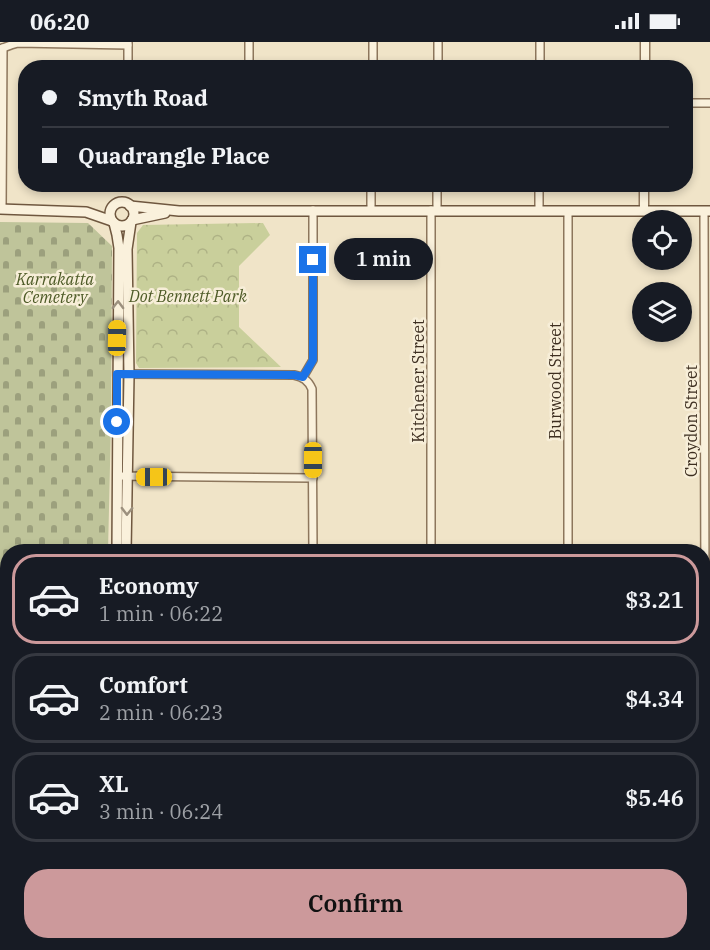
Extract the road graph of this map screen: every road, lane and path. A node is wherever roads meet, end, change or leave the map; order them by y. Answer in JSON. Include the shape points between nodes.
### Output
{"nodes":[{"id":1,"x":249,"y":42,"type":"edge"},
{"id":2,"x":373,"y":42,"type":"edge"},
{"id":3,"x":438,"y":42,"type":"edge"},
{"id":4,"x":540,"y":42,"type":"edge"},
{"id":5,"x":645,"y":42,"type":"edge"},
{"id":6,"x":128,"y":44,"type":"edge"},
{"id":7,"x":2,"y":49,"type":"edge"},
{"id":8,"x":128,"y":60,"type":"edge"},
{"id":9,"x":249,"y":60,"type":"edge"},
{"id":10,"x":373,"y":60,"type":"edge"},
{"id":11,"x":438,"y":60,"type":"edge"},
{"id":12,"x":540,"y":60,"type":"edge"},
{"id":13,"x":645,"y":60,"type":"edge"},
{"id":14,"x":693,"y":103,"type":"edge"},
{"id":15,"x":710,"y":103,"type":"edge"},
{"id":16,"x":371,"y":192,"type":"edge"},
{"id":17,"x":436,"y":192,"type":"edge"},
{"id":18,"x":539,"y":192,"type":"edge"},
{"id":19,"x":644,"y":192,"type":"edge"},
{"id":20,"x":114,"y":206,"type":"junction"},
{"id":21,"x":130,"y":206,"type":"junction"},
{"id":22,"x":1,"y":209,"type":"edge"},
{"id":23,"x":313,"y":210,"type":"junction"},
{"id":24,"x":371,"y":210,"type":"junction"},
{"id":25,"x":434,"y":210,"type":"junction"},
{"id":26,"x":644,"y":210,"type":"edge"},
{"id":27,"x":179,"y":211,"type":"junction"},
{"id":28,"x":539,"y":211,"type":"junction"},
{"id":29,"x":568,"y":211,"type":"junction"},
{"id":30,"x":632,"y":211,"type":"edge"},
{"id":31,"x":707,"y":211,"type":"edge"},
{"id":32,"x":86,"y":212,"type":"junction"},
{"id":33,"x":131,"y":221,"type":"junction"},
{"id":34,"x":113,"y":222,"type":"junction"},
{"id":35,"x":117,"y":374,"type":"junction"},
{"id":36,"x":129,"y":375,"type":"junction"},
{"id":37,"x":303,"y":377,"type":"junction"},
{"id":38,"x":117,"y":476,"type":"junction"},
{"id":39,"x":128,"y":476,"type":"junction"},
{"id":40,"x":313,"y":478,"type":"junction"},
{"id":41,"x":117,"y":544,"type":"edge"},
{"id":42,"x":126,"y":544,"type":"edge"},
{"id":43,"x":313,"y":544,"type":"edge"},
{"id":44,"x":431,"y":544,"type":"edge"},
{"id":45,"x":568,"y":544,"type":"edge"},
{"id":46,"x":706,"y":544,"type":"edge"}],
"edges":[{"from":1,"to":9,"type":"street"},
{"from":2,"to":10,"type":"street"},
{"from":3,"to":11,"type":"street"},
{"from":4,"to":12,"type":"street"},
{"from":5,"to":13,"type":"street"},
{"from":6,"to":7,"type":"street","via":[[18,44]]},
{"from":6,"to":8,"type":"street"},
{"from":7,"to":22,"type":"street"},
{"from":14,"to":15,"type":"street"},
{"from":16,"to":24,"type":"street"},
{"from":17,"to":25,"type":"street","name":"Kitchener Street"},
{"from":18,"to":28,"type":"street"},
{"from":19,"to":26,"type":"street"},
{"from":20,"to":21,"type":"main road"},
{"from":20,"to":32,"type":"main road"},
{"from":20,"to":34,"type":"main road"},
{"from":21,"to":27,"type":"main road"},
{"from":21,"to":33,"type":"main road"},
{"from":22,"to":32,"type":"main road"},
{"from":23,"to":24,"type":"main road"},
{"from":23,"to":27,"type":"main road"},
{"from":23,"to":37,"type":"street","via":[[313,360]]},
{"from":24,"to":25,"type":"main road"},
{"from":25,"to":28,"type":"main road"},
{"from":25,"to":44,"type":"street","name":"Kitchener Street"},
{"from":27,"to":33,"type":"main road"},
{"from":28,"to":29,"type":"main road"},
{"from":29,"to":30,"type":"main road"},
{"from":29,"to":45,"type":"street","name":"Burwood Street"},
{"from":31,"to":46,"type":"street","name":"Croydon Street"},
{"from":32,"to":34,"type":"main road"},
{"from":33,"to":34,"type":"main road","via":[[125,226]]},
{"from":33,"to":36,"type":"main road","via":[[127,249]]},
{"from":35,"to":34,"type":"main road","one_way":true,"via":[[119,248]]},
{"from":35,"to":36,"type":"street"},
{"from":35,"to":38,"type":"main road"},
{"from":36,"to":37,"type":"street"},
{"from":36,"to":39,"type":"main road"},
{"from":37,"to":40,"type":"street","via":[[312,389]]},
{"from":38,"to":39,"type":"street"},
{"from":38,"to":41,"type":"main road"},
{"from":39,"to":40,"type":"street"},
{"from":39,"to":42,"type":"main road","one_way":true},
{"from":40,"to":43,"type":"street"}]}
